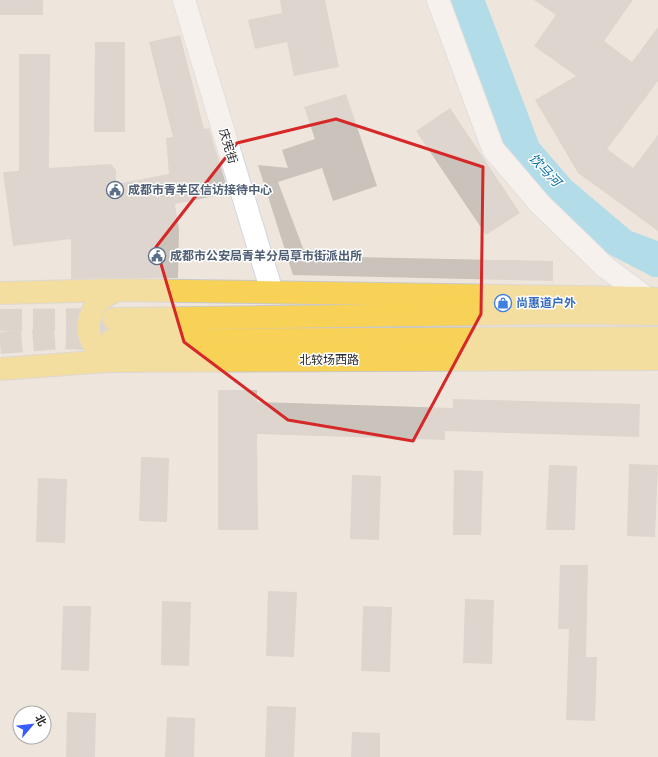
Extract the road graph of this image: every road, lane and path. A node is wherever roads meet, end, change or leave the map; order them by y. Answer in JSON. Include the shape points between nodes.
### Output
{"nodes":[{"id":1,"x":184,"y":0,"type":"edge"},
{"id":2,"x":438,"y":0,"type":"edge"},
{"id":3,"x":116,"y":290,"type":"junction"},
{"id":4,"x":272,"y":292,"type":"junction"},
{"id":5,"x":0,"y":294,"type":"edge"},
{"id":6,"x":654,"y":304,"type":"edge"},
{"id":7,"x":658,"y":338,"type":"edge"},
{"id":8,"x":658,"y":359,"type":"edge"},
{"id":9,"x":106,"y":361,"type":"junction"},
{"id":10,"x":0,"y":369,"type":"edge"}],
"edges":[{"from":1,"to":4,"type":"street","name":"庆宪街"},
{"from":2,"to":6,"type":"street","via":[[494,149],[545,209],[606,267]]},
{"from":3,"to":4,"type":"main road"},
{"from":3,"to":5,"type":"main road"},
{"from":3,"to":9,"type":"main road","via":[[96,303],[90,317],[89,336],[98,353]]},
{"from":4,"to":6,"type":"main road"},
{"from":6,"to":7,"type":"main road","via":[[571,313],[113,330]]},
{"from":8,"to":9,"type":"main road","name":"北较场西路"},
{"from":9,"to":10,"type":"main road","name":"北较场西路"}]}
